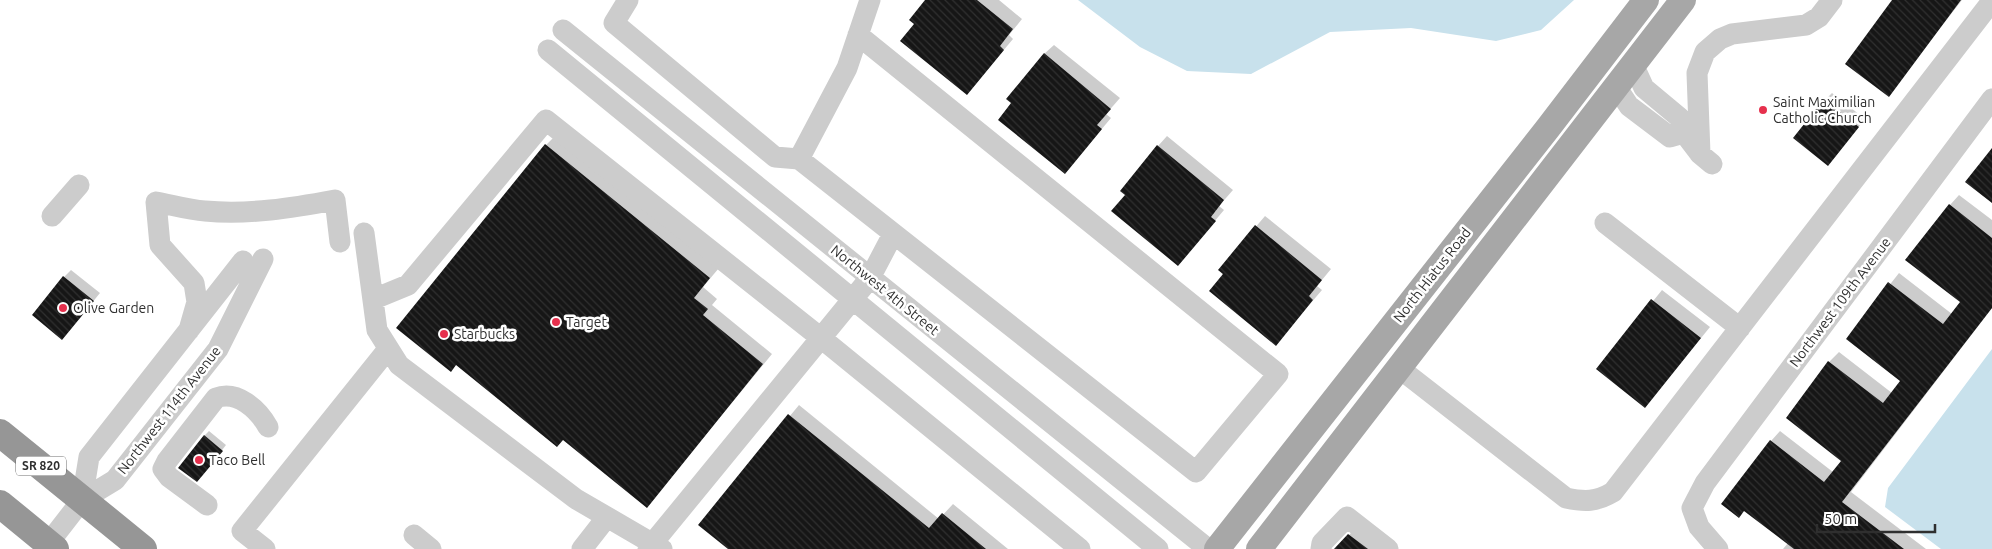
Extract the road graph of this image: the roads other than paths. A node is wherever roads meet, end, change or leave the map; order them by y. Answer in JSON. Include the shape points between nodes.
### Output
{"nodes":[{"id":1,"x":628,"y":0,"type":"edge"},
{"id":2,"x":870,"y":0,"type":"edge"},
{"id":3,"x":1646,"y":0,"type":"edge"},
{"id":4,"x":1658,"y":0,"type":"edge"},
{"id":5,"x":1683,"y":0,"type":"edge"},
{"id":6,"x":1832,"y":0,"type":"edge"},
{"id":7,"x":1992,"y":1,"type":"edge"},
{"id":8,"x":563,"y":30,"type":"dead end"},
{"id":9,"x":858,"y":35,"type":"junction"},
{"id":10,"x":548,"y":50,"type":"dead end"},
{"id":11,"x":1633,"y":64,"type":"junction"},
{"id":12,"x":1617,"y":88,"type":"junction"},
{"id":13,"x":1992,"y":99,"type":"edge"},
{"id":14,"x":1684,"y":133,"type":"junction"},
{"id":15,"x":799,"y":159,"type":"junction"},
{"id":16,"x":79,"y":185,"type":"dead end"},
{"id":17,"x":52,"y":216,"type":"dead end"},
{"id":18,"x":1605,"y":224,"type":"dead end"},
{"id":19,"x":364,"y":233,"type":"dead end"},
{"id":20,"x":893,"y":234,"type":"junction"},
{"id":21,"x":340,"y":242,"type":"dead end"},
{"id":22,"x":870,"y":278,"type":"junction"},
{"id":23,"x":374,"y":299,"type":"junction"},
{"id":24,"x":852,"y":299,"type":"junction"},
{"id":25,"x":1740,"y":328,"type":"junction"},
{"id":26,"x":189,"y":330,"type":"junction"},
{"id":27,"x":821,"y":338,"type":"junction"},
{"id":28,"x":388,"y":349,"type":"junction"},
{"id":29,"x":1399,"y":368,"type":"junction"},
{"id":30,"x":268,"y":427,"type":"dead end"},
{"id":31,"x":0,"y":433,"type":"edge"},
{"id":32,"x":82,"y":500,"type":"junction"},
{"id":33,"x":0,"y":504,"type":"edge"},
{"id":34,"x":207,"y":505,"type":"dead end"},
{"id":35,"x":607,"y":517,"type":"junction"},
{"id":36,"x":414,"y":535,"type":"dead end"},
{"id":37,"x":49,"y":547,"type":"edge"},
{"id":38,"x":654,"y":547,"type":"edge"},
{"id":39,"x":143,"y":549,"type":"edge"},
{"id":40,"x":265,"y":549,"type":"edge"},
{"id":41,"x":431,"y":549,"type":"edge"},
{"id":42,"x":582,"y":549,"type":"edge"},
{"id":43,"x":1080,"y":549,"type":"edge"},
{"id":44,"x":1158,"y":549,"type":"edge"},
{"id":45,"x":1208,"y":549,"type":"edge"},
{"id":46,"x":1216,"y":549,"type":"edge"},
{"id":47,"x":1259,"y":549,"type":"edge"},
{"id":48,"x":1321,"y":549,"type":"edge"},
{"id":49,"x":1388,"y":549,"type":"edge"},
{"id":50,"x":1718,"y":549,"type":"edge"}],
"edges":[{"from":1,"to":15,"type":"street","via":[[614,23],[775,157]]},
{"from":2,"to":9,"type":"street"},
{"from":3,"to":46,"type":"main road","name":"North Hiatus Road"},
{"from":4,"to":12,"type":"main road","via":[[1622,50],[1617,62]]},
{"from":5,"to":11,"type":"main road"},
{"from":6,"to":14,"type":"street","via":[[1819,17],[1806,25],[1732,34],[1705,52],[1697,73],[1706,159]]},
{"from":7,"to":25,"type":"street"},
{"from":8,"to":22,"type":"street","name":"Northwest 4th Street"},
{"from":9,"to":15,"type":"street","via":[[847,68]]},
{"from":9,"to":20,"type":"street","via":[[1278,374],[1196,472]]},
{"from":10,"to":24,"type":"street","name":"Northwest 4th Street"},
{"from":11,"to":12,"type":"main road"},
{"from":11,"to":14,"type":"street","via":[[1644,88],[1680,118]]},
{"from":12,"to":14,"type":"street","via":[[1629,106],[1670,137]]},
{"from":12,"to":29,"type":"main road"},
{"from":13,"to":50,"type":"street","name":"Northwest 109th Avenue","via":[[1705,483],[1692,508],[1699,527]]},
{"from":15,"to":20,"type":"street"},
{"from":16,"to":17,"type":"street"},
{"from":18,"to":25,"type":"street"},
{"from":19,"to":23,"type":"street"},
{"from":20,"to":22,"type":"street"},
{"from":21,"to":26,"type":"street","via":[[335,200],[249,212],[205,211],[156,202],[160,244],[194,283],[197,302]]},
{"from":22,"to":24,"type":"street"},
{"from":22,"to":45,"type":"street","name":"Northwest 4th Street"},
{"from":23,"to":27,"type":"street","via":[[408,285],[546,120]]},
{"from":23,"to":28,"type":"street","via":[[377,330]]},
{"from":24,"to":27,"type":"street"},
{"from":24,"to":44,"type":"street","name":"Northwest 4th Street"},
{"from":25,"to":29,"type":"street","via":[[1613,492],[1601,499],[1585,502],[1566,498]]},
{"from":26,"to":32,"type":"street","name":"Northwest 114th Avenue","via":[[89,457]]},
{"from":26,"to":32,"type":"street","name":"Northwest 114th Avenue","via":[[253,260],[218,349],[115,480]]},
{"from":27,"to":38,"type":"street"},
{"from":27,"to":43,"type":"street"},
{"from":28,"to":35,"type":"street","via":[[399,365],[568,493]]},
{"from":28,"to":40,"type":"street","via":[[242,531]]},
{"from":29,"to":47,"type":"main road"},
{"from":30,"to":34,"type":"street","via":[[235,396],[216,398],[163,469]]},
{"from":31,"to":32,"type":"highway","number":"SR 820"},
{"from":32,"to":37,"type":"street"},
{"from":32,"to":39,"type":"highway","number":"SR 820"},
{"from":33,"to":37,"type":"highway"},
{"from":35,"to":38,"type":"street"},
{"from":35,"to":42,"type":"street"},
{"from":36,"to":41,"type":"street"},
{"from":48,"to":49,"type":"street","via":[[1322,543],[1347,517]]}]}
